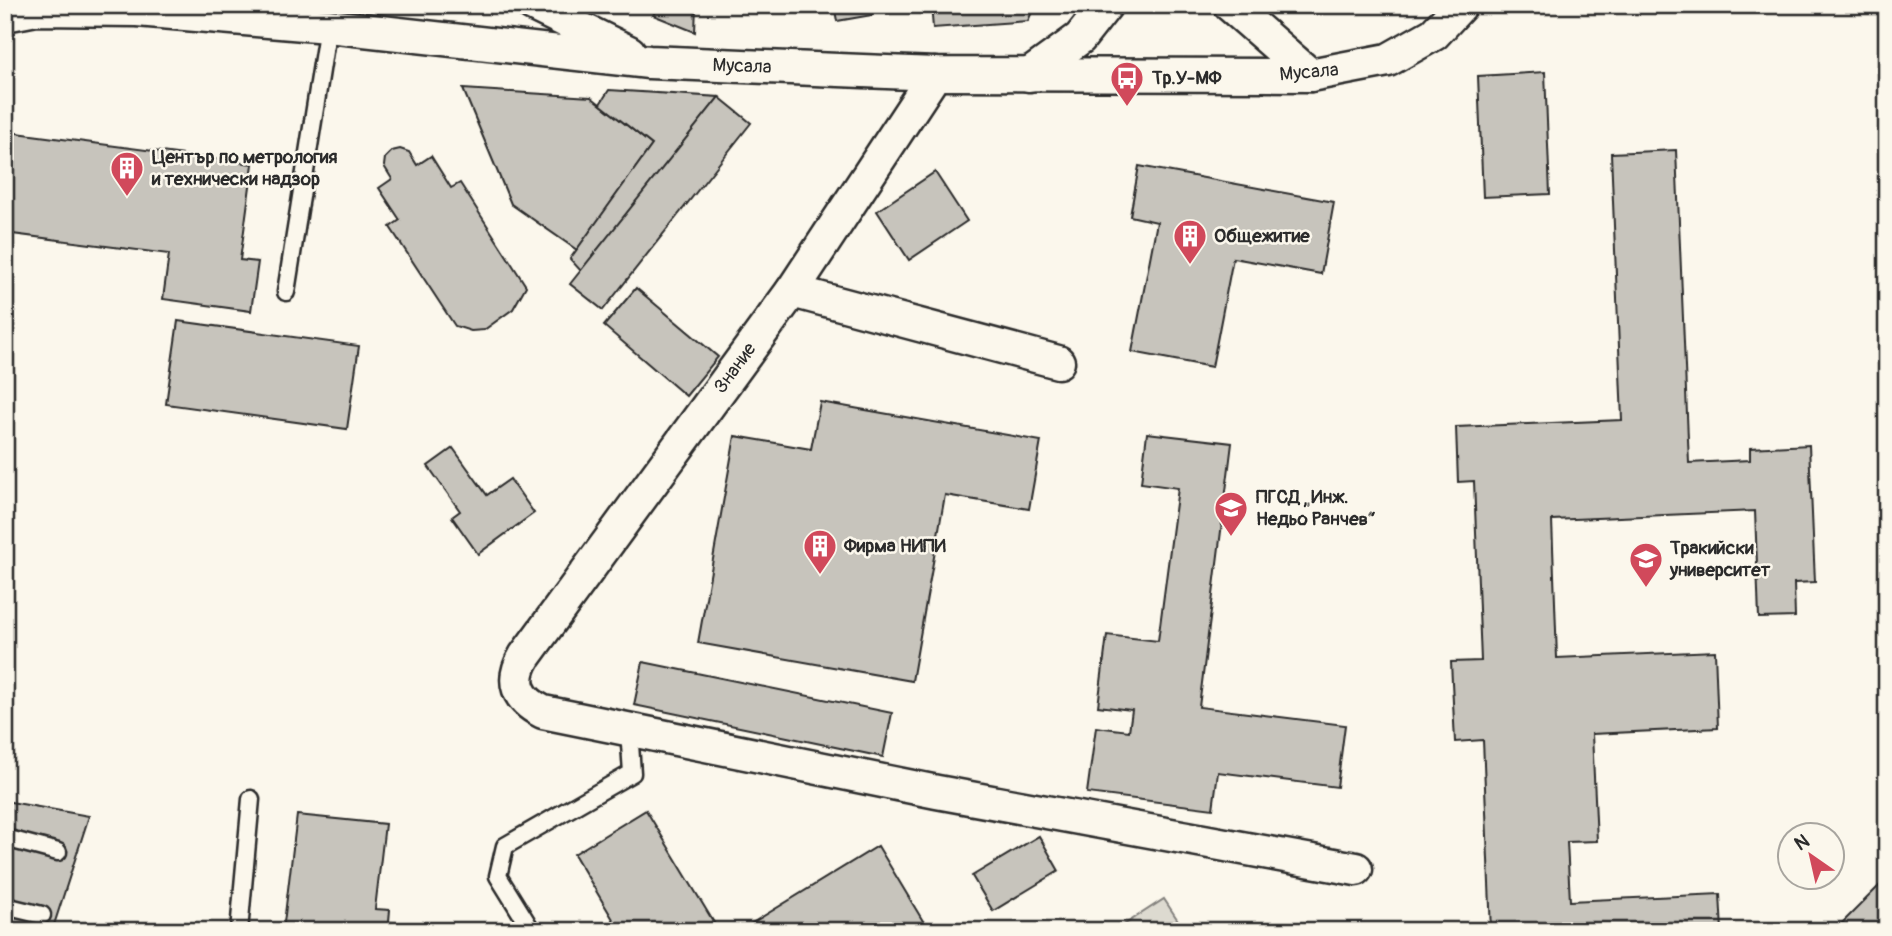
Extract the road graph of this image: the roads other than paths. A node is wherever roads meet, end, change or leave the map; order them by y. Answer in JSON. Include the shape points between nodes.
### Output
{"nodes":[{"id":1,"x":533,"y":5,"type":"edge"},
{"id":2,"x":1106,"y":5,"type":"edge"},
{"id":3,"x":1230,"y":5,"type":"edge"},
{"id":4,"x":1461,"y":5,"type":"edge"},
{"id":5,"x":140,"y":7,"type":"edge"},
{"id":6,"x":5,"y":15,"type":"edge"},
{"id":7,"x":328,"y":26,"type":"junction"},
{"id":8,"x":649,"y":62,"type":"junction"},
{"id":9,"x":935,"y":74,"type":"junction"},
{"id":10,"x":1029,"y":75,"type":"junction"},
{"id":11,"x":1310,"y":75,"type":"junction"},
{"id":12,"x":792,"y":291,"type":"junction"},
{"id":13,"x":286,"y":292,"type":"dead end"},
{"id":14,"x":1058,"y":362,"type":"dead end"},
{"id":15,"x":629,"y":730,"type":"junction"},
{"id":16,"x":251,"y":799,"type":"dead end"},
{"id":17,"x":5,"y":838,"type":"edge"},
{"id":18,"x":58,"y":852,"type":"dead end"},
{"id":19,"x":1356,"y":869,"type":"dead end"},
{"id":20,"x":5,"y":906,"type":"edge"},
{"id":21,"x":42,"y":915,"type":"dead end"},
{"id":22,"x":239,"y":931,"type":"edge"},
{"id":23,"x":532,"y":931,"type":"edge"}],
"edges":[{"from":1,"to":8,"type":"street"},
{"from":2,"to":10,"type":"street","via":[[1080,37]]},
{"from":3,"to":11,"type":"street"},
{"from":4,"to":11,"type":"street","name":"Мусала","via":[[1434,34],[1388,61]]},
{"from":5,"to":6,"type":"street","name":"Мусала","via":[[36,9]]},
{"from":5,"to":7,"type":"street","name":"Мусала"},
{"from":7,"to":8,"type":"street","name":"Мусала"},
{"from":7,"to":13,"type":"lane"},
{"from":8,"to":9,"type":"street","name":"Мусала"},
{"from":9,"to":10,"type":"street","name":"Мусала"},
{"from":9,"to":12,"type":"street","name":"Знание"},
{"from":10,"to":11,"type":"street","name":"Мусала"},
{"from":12,"to":14,"type":"street"},
{"from":12,"to":15,"type":"street","name":"Знание","via":[[517,670],[518,690],[528,705]]},
{"from":15,"to":19,"type":"street"},
{"from":15,"to":23,"type":"lane","via":[[632,773],[505,846],[498,876]]},
{"from":16,"to":22,"type":"lane"},
{"from":17,"to":18,"type":"lane"},
{"from":20,"to":21,"type":"lane"}]}
